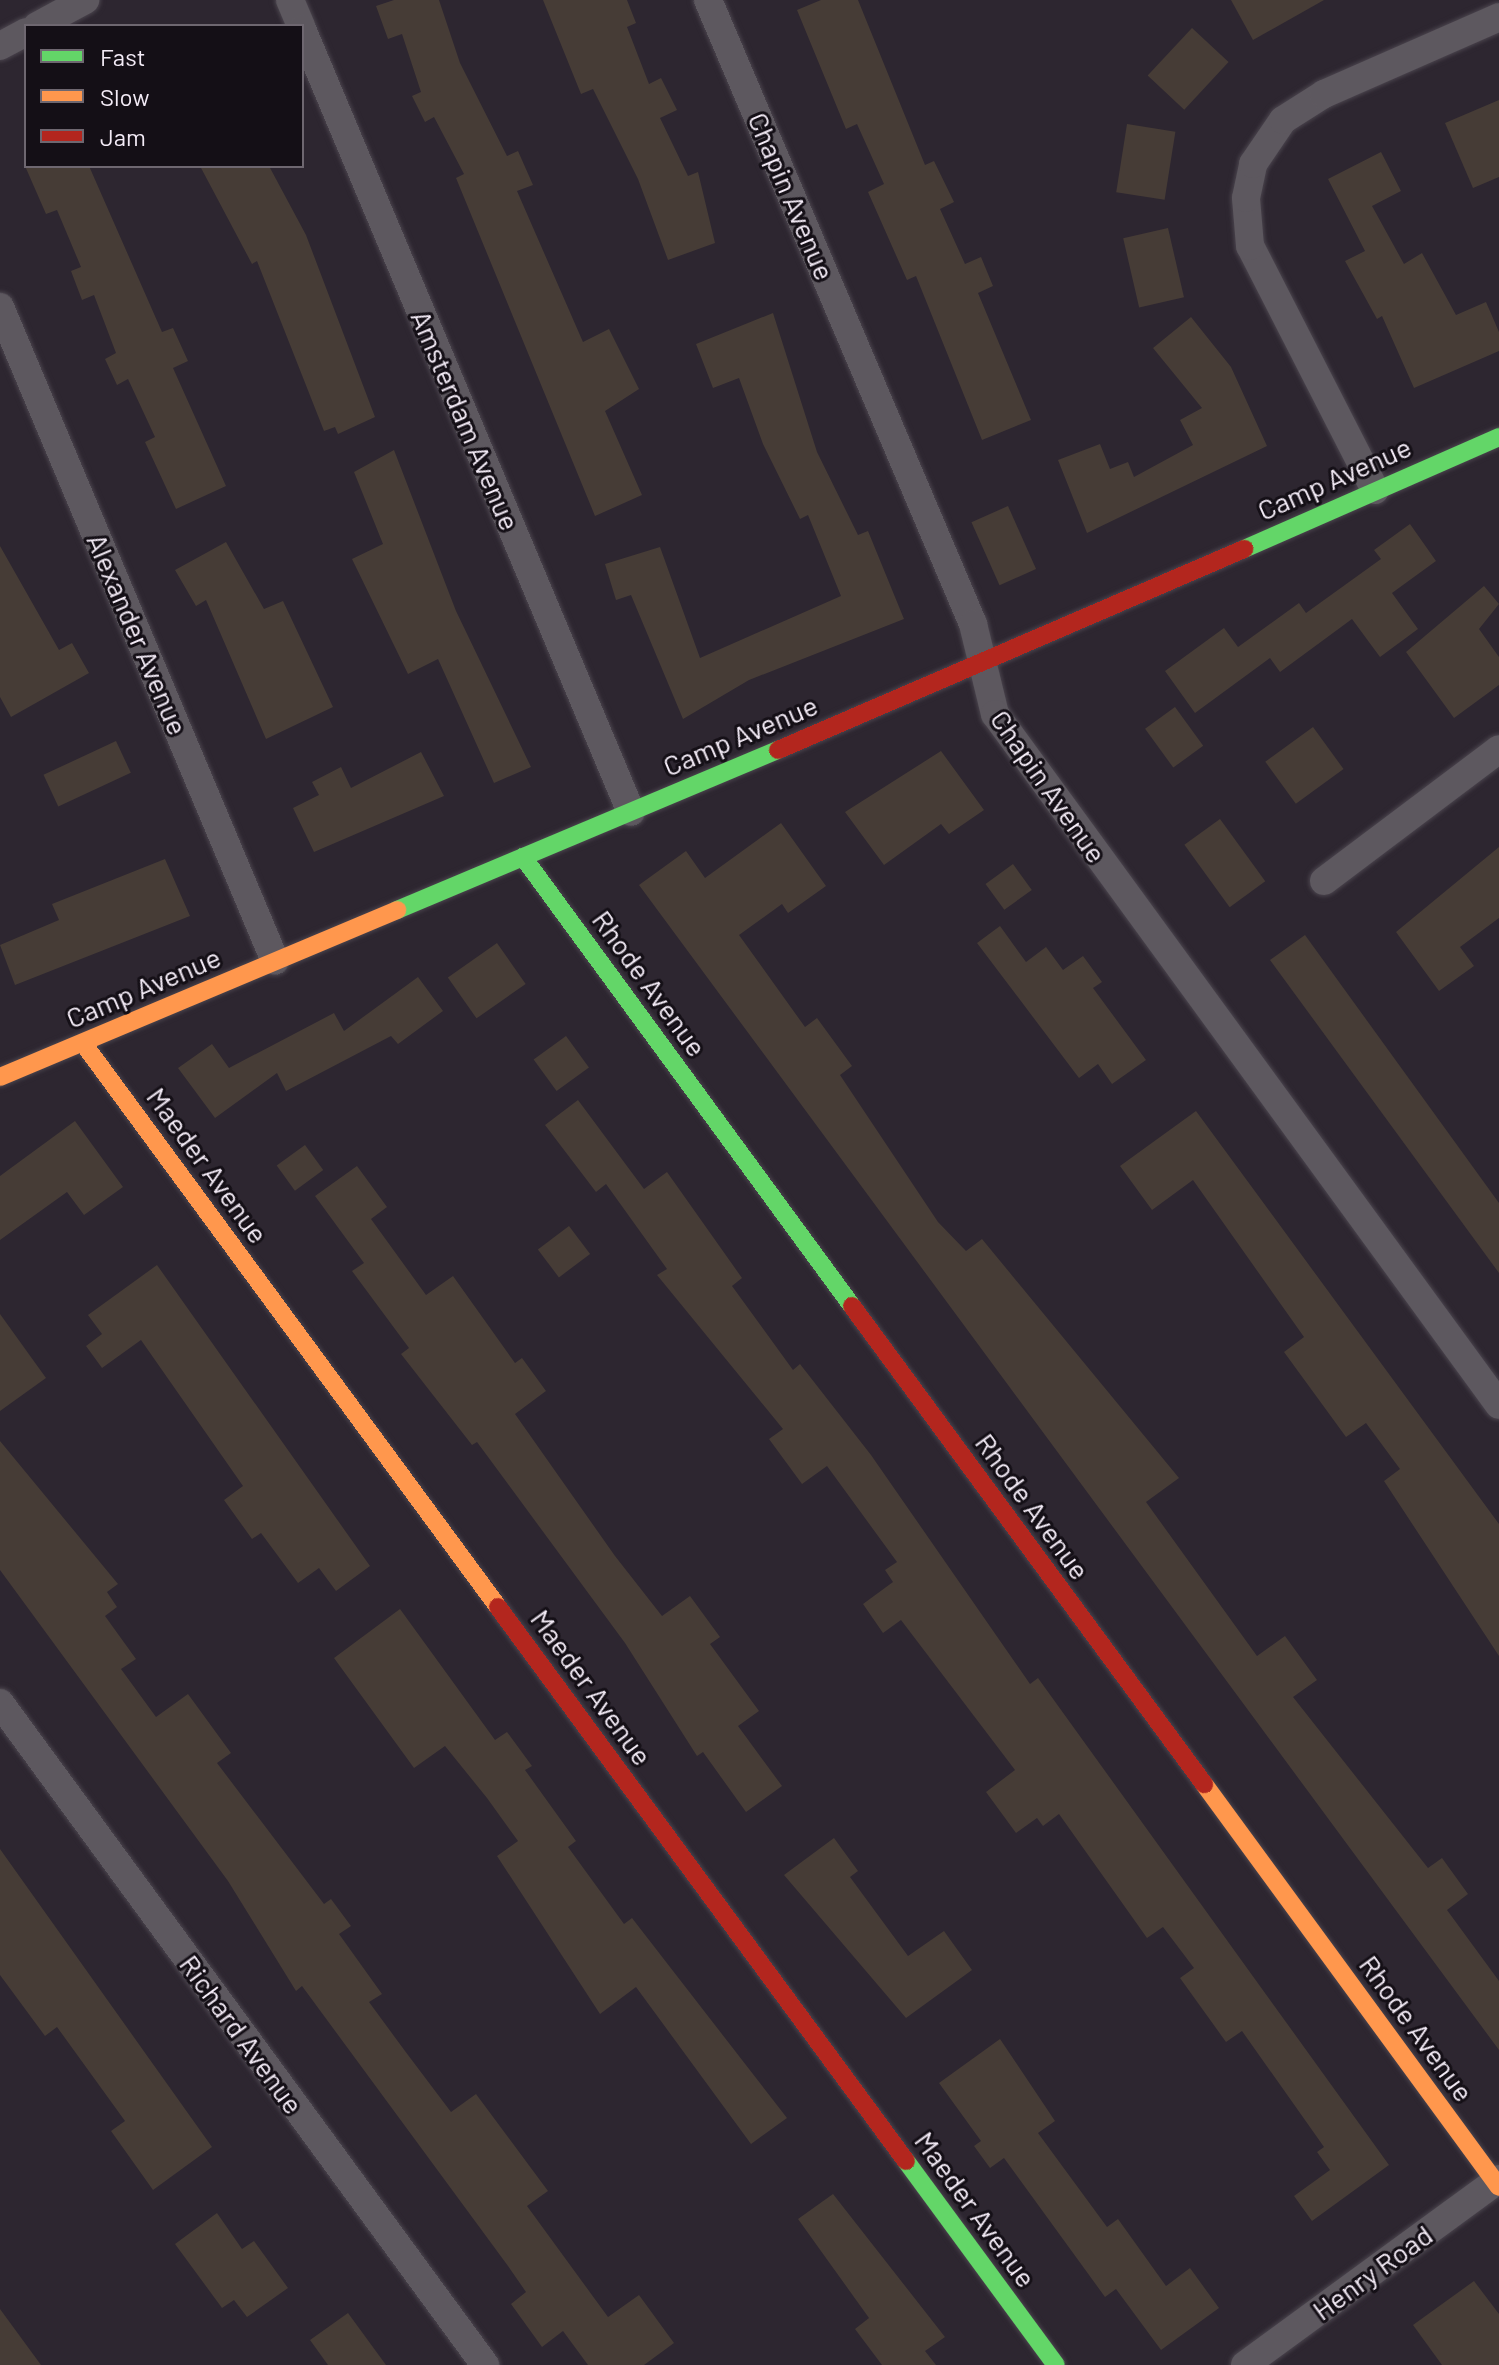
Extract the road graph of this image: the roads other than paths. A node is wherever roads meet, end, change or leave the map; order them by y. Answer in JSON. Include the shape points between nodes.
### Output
{"nodes":[{"id":1,"x":85,"y":0,"type":"edge"},
{"id":2,"x":290,"y":0,"type":"edge"},
{"id":3,"x":708,"y":0,"type":"edge"},
{"id":4,"x":1499,"y":17,"type":"edge"},
{"id":5,"x":41,"y":24,"type":"edge"},
{"id":6,"x":299,"y":24,"type":"edge"},
{"id":7,"x":24,"y":33,"type":"edge"},
{"id":8,"x":304,"y":35,"type":"edge"},
{"id":9,"x":0,"y":46,"type":"edge"},
{"id":10,"x":0,"y":307,"type":"edge"},
{"id":11,"x":1499,"y":437,"type":"edge"},
{"id":12,"x":1375,"y":490,"type":"junction"},
{"id":13,"x":980,"y":665,"type":"junction"},
{"id":14,"x":1499,"y":749,"type":"edge"},
{"id":15,"x":631,"y":812,"type":"junction"},
{"id":16,"x":523,"y":857,"type":"junction"},
{"id":17,"x":1324,"y":881,"type":"dead end"},
{"id":18,"x":275,"y":961,"type":"junction"},
{"id":19,"x":83,"y":1043,"type":"junction"},
{"id":20,"x":0,"y":1077,"type":"edge"},
{"id":21,"x":1499,"y":1405,"type":"edge"},
{"id":22,"x":0,"y":1703,"type":"edge"},
{"id":23,"x":1498,"y":2183,"type":"edge"},
{"id":24,"x":485,"y":2365,"type":"edge"},
{"id":25,"x":1056,"y":2365,"type":"edge"},
{"id":26,"x":1245,"y":2365,"type":"edge"}],
"edges":[{"from":1,"to":5,"type":"street"},
{"from":2,"to":6,"type":"street","name":"Amsterdam Avenue"},
{"from":3,"to":13,"type":"street","name":"Chapin Avenue","via":[[973,624]]},
{"from":4,"to":12,"type":"street","via":[[1324,94],[1283,120],[1253,164],[1246,198],[1250,246]]},
{"from":7,"to":9,"type":"street"},
{"from":8,"to":15,"type":"street","name":"Amsterdam Avenue"},
{"from":10,"to":18,"type":"street","name":"Alexander Avenue"},
{"from":11,"to":12,"type":"street","name":"Camp Avenue"},
{"from":12,"to":13,"type":"street","name":"Camp Avenue"},
{"from":13,"to":15,"type":"street","name":"Camp Avenue"},
{"from":13,"to":21,"type":"street","name":"Chapin Avenue","via":[[995,714]]},
{"from":14,"to":17,"type":"street"},
{"from":15,"to":16,"type":"street","name":"Camp Avenue"},
{"from":16,"to":18,"type":"street","name":"Camp Avenue"},
{"from":16,"to":23,"type":"street","name":"Rhode Avenue"},
{"from":18,"to":19,"type":"street","name":"Camp Avenue"},
{"from":19,"to":20,"type":"street","name":"Camp Avenue"},
{"from":19,"to":25,"type":"street","name":"Maeder Avenue"},
{"from":22,"to":24,"type":"street","name":"Richard Avenue"},
{"from":23,"to":26,"type":"street","name":"Henry Road"}]}
